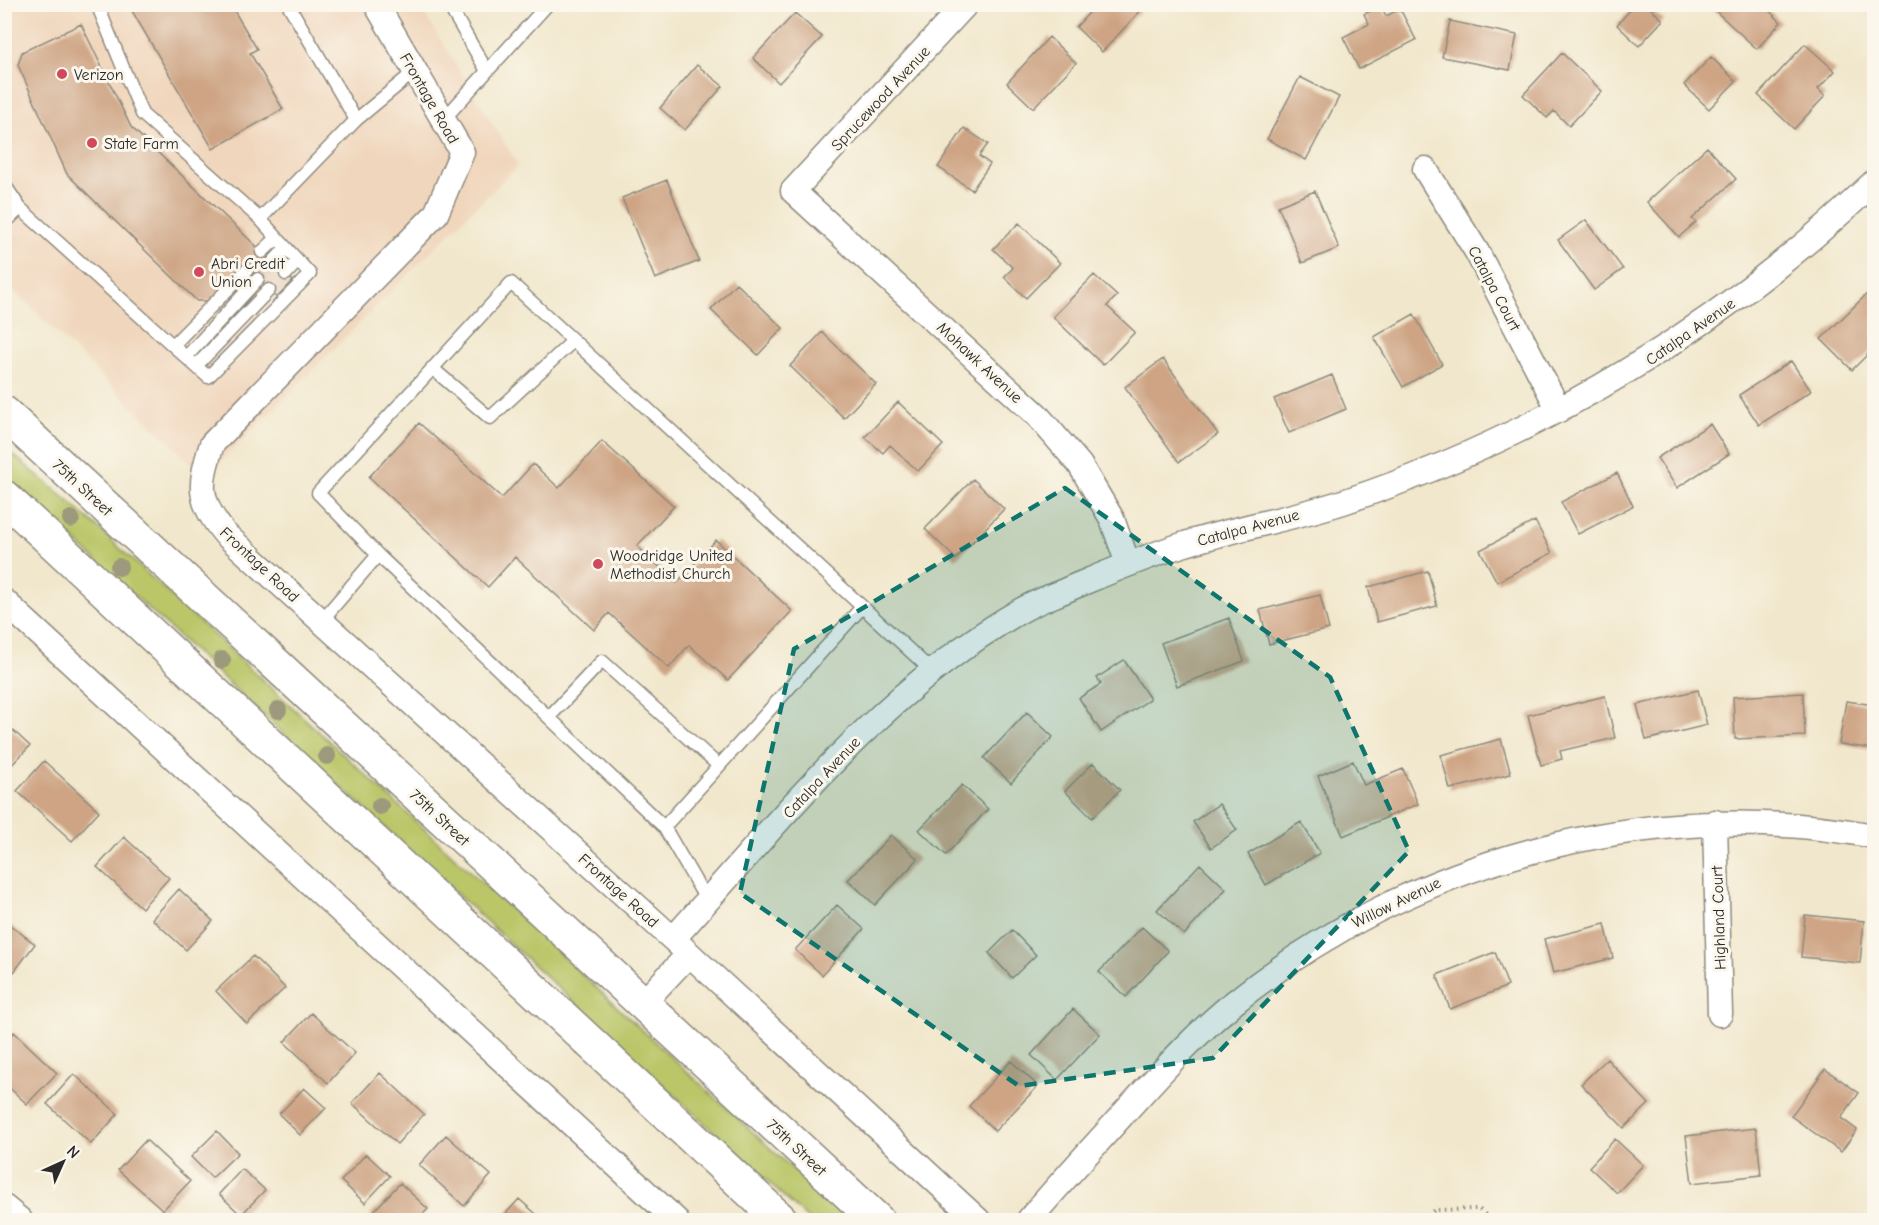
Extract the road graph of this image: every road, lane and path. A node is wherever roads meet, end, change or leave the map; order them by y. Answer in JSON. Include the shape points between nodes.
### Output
{"nodes":[{"id":1,"x":97,"y":4,"type":"edge"},
{"id":2,"x":288,"y":4,"type":"edge"},
{"id":3,"x":376,"y":4,"type":"edge"},
{"id":4,"x":448,"y":4,"type":"edge"},
{"id":5,"x":548,"y":4,"type":"edge"},
{"id":6,"x":966,"y":4,"type":"edge"},
{"id":7,"x":415,"y":71,"type":"junction"},
{"id":8,"x":487,"y":71,"type":"junction"},
{"id":9,"x":356,"y":120,"type":"junction"},
{"id":10,"x":443,"y":120,"type":"junction"},
{"id":11,"x":1425,"y":169,"type":"dead end"},
{"id":12,"x":1875,"y":183,"type":"edge"},
{"id":13,"x":4,"y":184,"type":"edge"},
{"id":14,"x":793,"y":191,"type":"joint"},
{"id":15,"x":20,"y":208,"type":"junction"},
{"id":16,"x":260,"y":219,"type":"junction"},
{"id":17,"x":4,"y":224,"type":"edge"},
{"id":18,"x":277,"y":238,"type":"junction"},
{"id":19,"x":286,"y":248,"type":"junction"},
{"id":20,"x":262,"y":252,"type":"dead end"},
{"id":21,"x":298,"y":261,"type":"junction"},
{"id":22,"x":273,"y":262,"type":"dead end"},
{"id":23,"x":247,"y":270,"type":"dead end"},
{"id":24,"x":286,"y":274,"type":"dead end"},
{"id":25,"x":258,"y":279,"type":"dead end"},
{"id":26,"x":269,"y":290,"type":"dead end"},
{"id":27,"x":573,"y":341,"type":"junction"},
{"id":28,"x":173,"y":345,"type":"junction"},
{"id":29,"x":186,"y":357,"type":"junction"},
{"id":30,"x":196,"y":366,"type":"junction"},
{"id":31,"x":432,"y":368,"type":"junction"},
{"id":32,"x":1559,"y":410,"type":"junction"},
{"id":33,"x":4,"y":412,"type":"edge"},
{"id":34,"x":4,"y":497,"type":"edge"},
{"id":35,"x":378,"y":555,"type":"junction"},
{"id":36,"x":1128,"y":564,"type":"junction"},
{"id":37,"x":4,"y":601,"type":"edge"},
{"id":38,"x":862,"y":607,"type":"junction"},
{"id":39,"x":322,"y":620,"type":"junction"},
{"id":40,"x":932,"y":671,"type":"junction"},
{"id":41,"x":549,"y":717,"type":"junction"},
{"id":42,"x":719,"y":766,"type":"junction"},
{"id":43,"x":1715,"y":822,"type":"junction"},
{"id":44,"x":664,"y":827,"type":"junction"},
{"id":45,"x":1875,"y":836,"type":"edge"},
{"id":46,"x":707,"y":901,"type":"junction"},
{"id":47,"x":681,"y":946,"type":"junction"},
{"id":48,"x":642,"y":1004,"type":"junction"},
{"id":49,"x":1720,"y":1014,"type":"dead end"},
{"id":50,"x":4,"y":1207,"type":"edge"},
{"id":51,"x":20,"y":1221,"type":"edge"},
{"id":52,"x":676,"y":1221,"type":"edge"},
{"id":53,"x":781,"y":1221,"type":"edge"},
{"id":54,"x":877,"y":1221,"type":"edge"},
{"id":55,"x":978,"y":1221,"type":"edge"},
{"id":56,"x":1029,"y":1221,"type":"edge"},
{"id":57,"x":1424,"y":1221,"type":"edge"},
{"id":58,"x":1492,"y":1221,"type":"edge"}],
"edges":[{"from":1,"to":16,"type":"lane","via":[[142,114]]},
{"from":2,"to":9,"type":"lane"},
{"from":3,"to":7,"type":"street","name":"Frontage Road"},
{"from":4,"to":8,"type":"lane"},
{"from":5,"to":8,"type":"lane"},
{"from":6,"to":14,"type":"street","name":"Sprucewood Avenue"},
{"from":7,"to":9,"type":"lane"},
{"from":7,"to":10,"type":"street","name":"Frontage Road"},
{"from":8,"to":10,"type":"lane"},
{"from":9,"to":16,"type":"lane"},
{"from":10,"to":39,"type":"street","name":"Frontage Road","via":[[462,152],[436,214],[212,444],[202,481],[208,514],[225,534]]},
{"from":11,"to":32,"type":"street","name":"Catalpa Court","via":[[1478,252]]},
{"from":12,"to":32,"type":"street","name":"Catalpa Avenue","via":[[1819,235],[1711,318],[1611,383]]},
{"from":13,"to":15,"type":"lane"},
{"from":14,"to":36,"type":"street","name":"Mohawk Avenue","via":[[1037,415],[1080,465],[1112,519]]},
{"from":15,"to":17,"type":"lane"},
{"from":15,"to":28,"type":"lane"},
{"from":16,"to":18,"type":"lane"},
{"from":18,"to":19,"type":"lane"},
{"from":18,"to":20,"type":"lane"},
{"from":19,"to":21,"type":"lane"},
{"from":19,"to":22,"type":"lane"},
{"from":21,"to":24,"type":"lane"},
{"from":21,"to":30,"type":"lane","via":[[310,274],[208,377]]},
{"from":23,"to":28,"type":"lane"},
{"from":25,"to":29,"type":"lane"},
{"from":26,"to":30,"type":"lane"},
{"from":27,"to":31,"type":"lane","via":[[490,418]]},
{"from":27,"to":31,"type":"lane","via":[[511,283]]},
{"from":27,"to":38,"type":"lane"},
{"from":28,"to":29,"type":"lane"},
{"from":29,"to":30,"type":"lane"},
{"from":31,"to":35,"type":"lane","via":[[318,493]]},
{"from":32,"to":36,"type":"street","name":"Catalpa Avenue","via":[[1417,475],[1342,502],[1184,544]]},
{"from":33,"to":48,"type":"main road","name":"75th Street"},
{"from":34,"to":53,"type":"main road"},
{"from":35,"to":39,"type":"lane"},
{"from":35,"to":41,"type":"lane"},
{"from":36,"to":40,"type":"street","name":"Catalpa Avenue","via":[[1024,608]]},
{"from":37,"to":52,"type":"street"},
{"from":38,"to":40,"type":"lane"},
{"from":38,"to":42,"type":"lane"},
{"from":39,"to":47,"type":"street","name":"Frontage Road"},
{"from":40,"to":46,"type":"street","name":"Catalpa Avenue","via":[[835,759]]},
{"from":41,"to":42,"type":"lane","via":[[602,660]]},
{"from":41,"to":44,"type":"lane"},
{"from":42,"to":44,"type":"lane"},
{"from":43,"to":45,"type":"street","name":"Willow Avenue","via":[[1836,828]]},
{"from":43,"to":49,"type":"street","name":"Highland Court"},
{"from":43,"to":56,"type":"street","name":"Willow Avenue","via":[[1575,839],[1527,851],[1393,901],[1306,949],[1229,1007],[1172,1060]]},
{"from":44,"to":46,"type":"lane"},
{"from":46,"to":47,"type":"street","name":"Catalpa Avenue"},
{"from":47,"to":48,"type":"street","name":"Catalpa Avenue"},
{"from":47,"to":55,"type":"street","name":"Frontage Road"},
{"from":48,"to":54,"type":"main road","name":"75th Street"},
{"from":50,"to":51,"type":"street"},
{"from":57,"to":58,"type":"path","via":[[1434,1210],[1479,1209]]}]}
